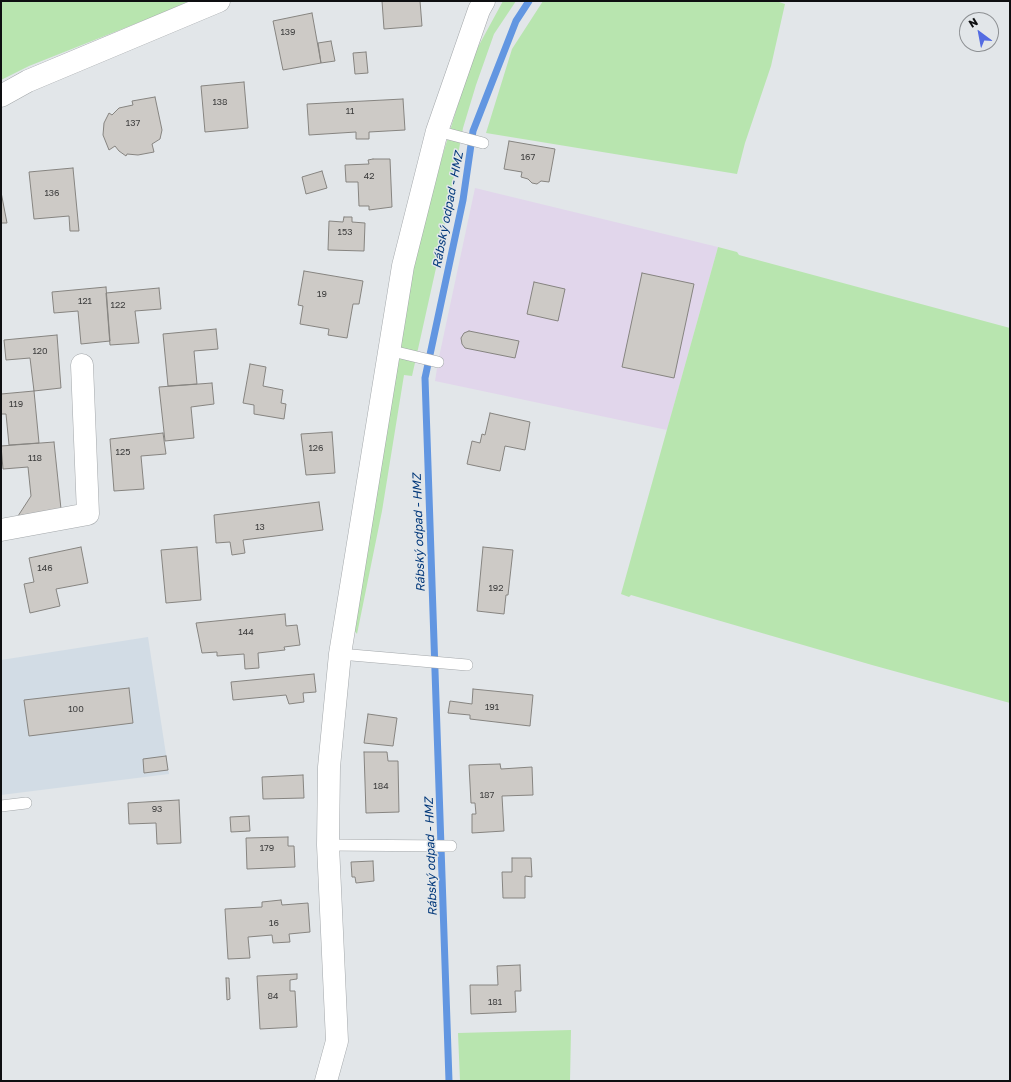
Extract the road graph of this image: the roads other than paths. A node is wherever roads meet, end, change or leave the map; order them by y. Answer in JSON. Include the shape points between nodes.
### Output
{"nodes":[{"id":1,"x":219,"y":1,"type":"edge"},
{"id":2,"x":484,"y":1,"type":"edge"},
{"id":3,"x":1,"y":96,"type":"edge"},
{"id":4,"x":447,"y":133,"type":"junction"},
{"id":5,"x":483,"y":143,"type":"dead end"},
{"id":6,"x":388,"y":350,"type":"junction"},
{"id":7,"x":438,"y":362,"type":"dead end"},
{"id":8,"x":82,"y":365,"type":"dead end"},
{"id":9,"x":1,"y":530,"type":"edge"},
{"id":10,"x":340,"y":654,"type":"junction"},
{"id":11,"x":467,"y":665,"type":"dead end"},
{"id":12,"x":26,"y":803,"type":"dead end"},
{"id":13,"x":1,"y":806,"type":"edge"},
{"id":14,"x":328,"y":845,"type":"junction"},
{"id":15,"x":451,"y":846,"type":"dead end"},
{"id":16,"x":326,"y":1081,"type":"edge"}],
"edges":[{"from":1,"to":3,"type":"street","via":[[28,81]]},
{"from":2,"to":4,"type":"street","via":[[479,10]]},
{"from":4,"to":5,"type":"lane"},
{"from":4,"to":6,"type":"street","via":[[403,266]]},
{"from":6,"to":7,"type":"lane"},
{"from":6,"to":10,"type":"street"},
{"from":8,"to":9,"type":"street","via":[[88,514]]},
{"from":10,"to":11,"type":"lane"},
{"from":10,"to":14,"type":"street","via":[[329,767]]},
{"from":12,"to":13,"type":"lane"},
{"from":14,"to":15,"type":"lane"},
{"from":14,"to":16,"type":"street","via":[[337,1041]]}]}
